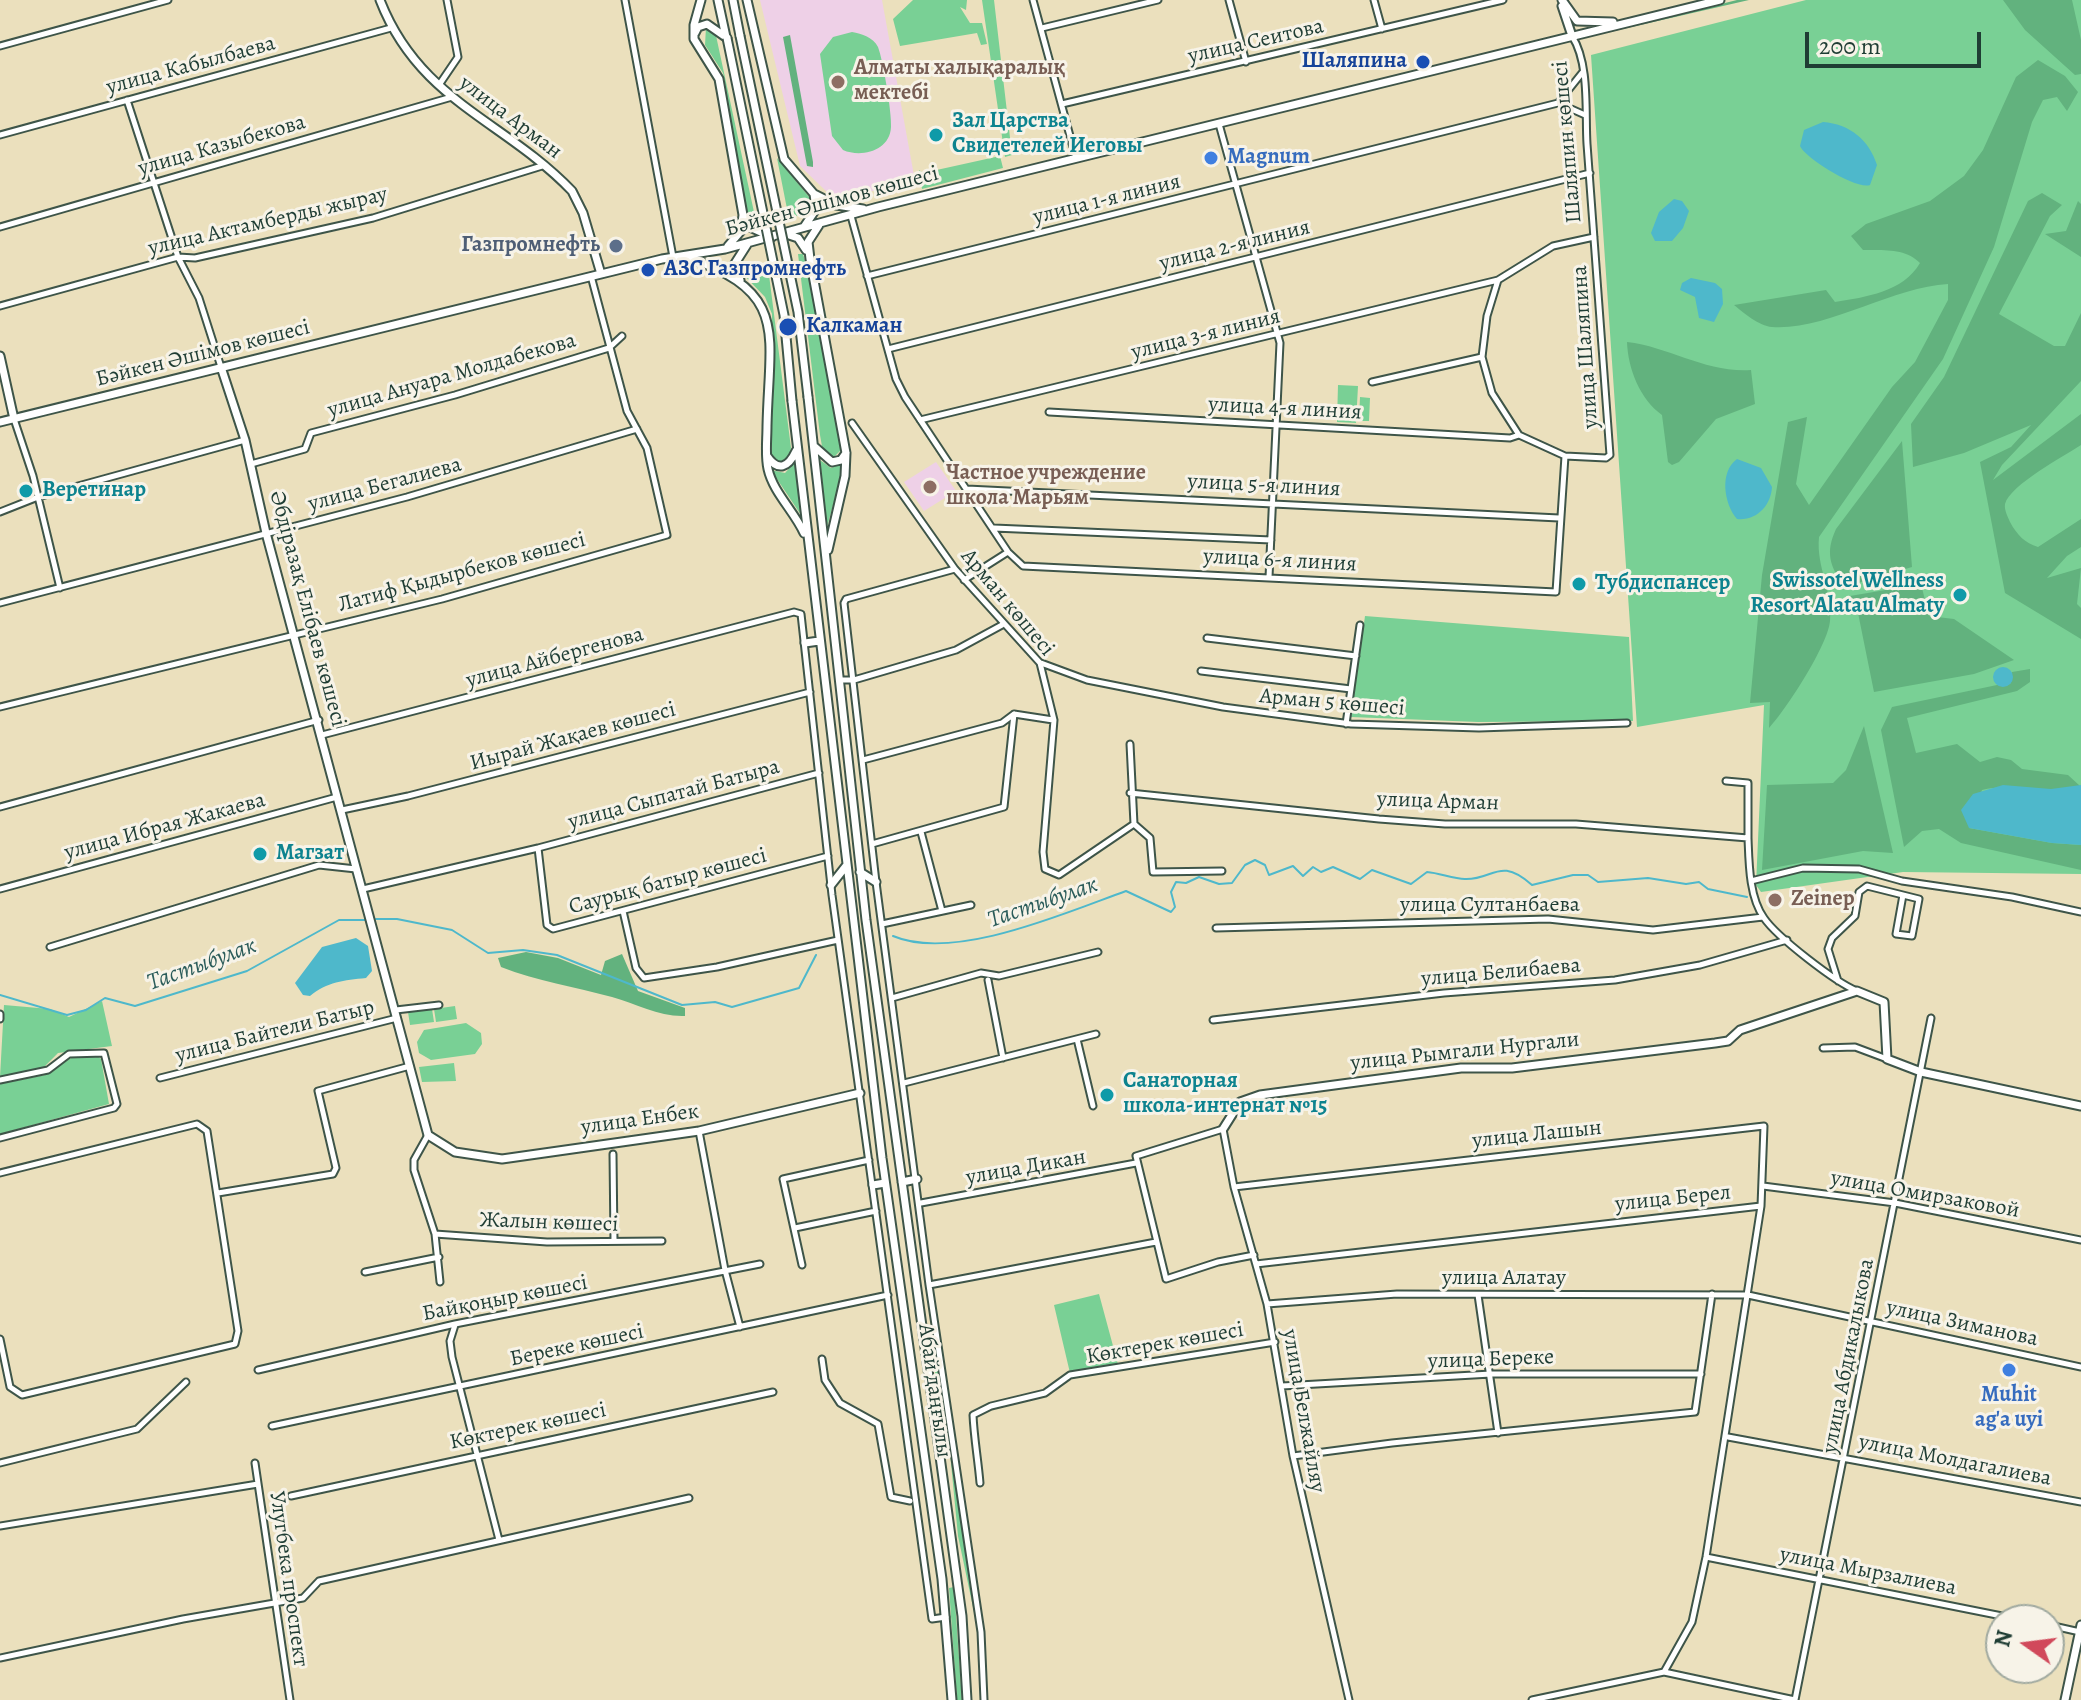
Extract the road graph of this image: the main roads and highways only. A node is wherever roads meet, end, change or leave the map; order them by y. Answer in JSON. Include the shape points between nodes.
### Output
{"nodes":[{"id":1,"x":380,"y":0,"type":"edge"},
{"id":2,"x":701,"y":0,"type":"edge"},
{"id":3,"x":718,"y":0,"type":"edge"},
{"id":4,"x":733,"y":0,"type":"edge"},
{"id":5,"x":747,"y":0,"type":"edge"},
{"id":6,"x":1561,"y":0,"type":"edge"},
{"id":7,"x":1720,"y":0,"type":"edge"},
{"id":8,"x":1627,"y":23,"type":"junction"},
{"id":9,"x":1572,"y":36,"type":"junction"},
{"id":10,"x":727,"y":38,"type":"junction"},
{"id":11,"x":694,"y":39,"type":"junction"},
{"id":12,"x":814,"y":194,"type":"junction"},
{"id":13,"x":871,"y":209,"type":"junction"},
{"id":14,"x":743,"y":215,"type":"junction"},
{"id":15,"x":819,"y":225,"type":"junction"},
{"id":16,"x":802,"y":229,"type":"junction"},
{"id":17,"x":786,"y":234,"type":"junction"},
{"id":18,"x":772,"y":237,"type":"junction"},
{"id":19,"x":748,"y":243,"type":"junction"},
{"id":20,"x":725,"y":249,"type":"junction"},
{"id":21,"x":677,"y":256,"type":"junction"},
{"id":22,"x":810,"y":259,"type":"junction"},
{"id":23,"x":601,"y":274,"type":"junction"},
{"id":24,"x":741,"y":282,"type":"junction"},
{"id":25,"x":0,"y":356,"type":"edge"},
{"id":26,"x":221,"y":367,"type":"junction"},
{"id":27,"x":14,"y":419,"type":"junction"},
{"id":28,"x":0,"y":422,"type":"edge"},
{"id":29,"x":814,"y":446,"type":"junction"},
{"id":30,"x":797,"y":449,"type":"junction"},
{"id":31,"x":846,"y":453,"type":"junction"},
{"id":32,"x":767,"y":456,"type":"junction"},
{"id":33,"x":807,"y":540,"type":"junction"},
{"id":34,"x":827,"y":563,"type":"junction"},
{"id":35,"x":819,"y":641,"type":"junction"},
{"id":36,"x":805,"y":643,"type":"road end"},
{"id":37,"x":839,"y":659,"type":"junction"},
{"id":38,"x":821,"y":662,"type":"junction"},
{"id":39,"x":846,"y":866,"type":"junction"},
{"id":40,"x":860,"y":872,"type":"junction"},
{"id":41,"x":876,"y":882,"type":"road end"},
{"id":42,"x":831,"y":885,"type":"road end"},
{"id":43,"x":860,"y":1093,"type":"road end"},
{"id":44,"x":2081,"y":1106,"type":"edge"},
{"id":45,"x":1223,"y":1129,"type":"road end"},
{"id":46,"x":428,"y":1135,"type":"joint"},
{"id":47,"x":917,"y":1179,"type":"road end"},
{"id":48,"x":902,"y":1182,"type":"junction"},
{"id":49,"x":885,"y":1183,"type":"junction"},
{"id":50,"x":873,"y":1185,"type":"road end"},
{"id":51,"x":957,"y":1576,"type":"junction"},
{"id":52,"x":942,"y":1579,"type":"junction"},
{"id":53,"x":2081,"y":1630,"type":"edge"},
{"id":54,"x":967,"y":1698,"type":"edge"},
{"id":55,"x":952,"y":1699,"type":"edge"},
{"id":56,"x":2065,"y":1700,"type":"edge"}],
"edges":[{"from":1,"to":23,"type":"main road","name":"улица Арман","via":[[391,28],[418,68],[572,191]]},
{"from":2,"to":11,"type":"main road"},
{"from":3,"to":10,"type":"main road","name":"Абай даңғылы"},
{"from":4,"to":29,"type":"main road","bridge":true,"via":[[798,312]]},
{"from":5,"to":12,"type":"main road","via":[[781,151]]},
{"from":6,"to":8,"type":"main road","via":[[1577,21]]},
{"from":6,"to":9,"type":"main road","name":"Шаляпин көшесі"},
{"from":7,"to":8,"type":"main road","name":"Бәйкен Әшімов көшесі"},
{"from":8,"to":9,"type":"main road","name":"Бәйкен Әшімов көшесі"},
{"from":9,"to":13,"type":"main road","name":"Бәйкен Әшімов көшесі"},
{"from":10,"to":11,"type":"main road","via":[[707,24],[698,27]]},
{"from":10,"to":30,"type":"main road","name":"Абай даңғылы","bridge":true,"via":[[784,315]]},
{"from":11,"to":14,"type":"main road","via":[[719,79]]},
{"from":12,"to":13,"type":"main road","via":[[845,208]]},
{"from":12,"to":16,"type":"main road","via":[[816,209]]},
{"from":13,"to":15,"type":"main road","name":"Бәйкен Әшімов көшесі"},
{"from":14,"to":18,"type":"main road","via":[[752,228]]},
{"from":14,"to":20,"type":"main road","via":[[741,231]]},
{"from":15,"to":16,"type":"main road","name":"Бәйкен Әшімов көшесі"},
{"from":15,"to":22,"type":"main road","via":[[808,242]]},
{"from":16,"to":17,"type":"main road","name":"Бәйкен Әшімов көшесі"},
{"from":17,"to":18,"type":"main road","name":"Бәйкен Әшімов көшесі"},
{"from":17,"to":22,"type":"main road","via":[[804,244]]},
{"from":18,"to":19,"type":"main road","name":"Бәйкен Әшімов көшесі"},
{"from":19,"to":20,"type":"main road","name":"Бәйкен Әшімов көшесі"},
{"from":19,"to":24,"type":"main road","via":[[734,265]]},
{"from":20,"to":21,"type":"main road","name":"Бәйкен Әшімов көшесі"},
{"from":21,"to":23,"type":"main road","name":"Бәйкен Әшімов көшесі"},
{"from":21,"to":24,"type":"main road","via":[[720,269]]},
{"from":22,"to":31,"type":"main road"},
{"from":23,"to":26,"type":"main road","name":"Бәйкен Әшімов көшесі"},
{"from":24,"to":32,"type":"main road","via":[[767,316]]},
{"from":25,"to":27,"type":"main road"},
{"from":26,"to":27,"type":"main road","name":"Бәйкен Әшімов көшесі"},
{"from":26,"to":46,"type":"main road","name":"Әбдіразақ Елібаев көшесі","via":[[245,440]]},
{"from":27,"to":28,"type":"main road","name":"Бәйкен Әшімов көшесі"},
{"from":29,"to":31,"type":"main road","via":[[832,462]]},
{"from":29,"to":34,"type":"main road"},
{"from":30,"to":32,"type":"main road","via":[[785,467],[777,467]]},
{"from":30,"to":33,"type":"main road","name":"Абай даңғылы"},
{"from":31,"to":34,"type":"main road"},
{"from":32,"to":33,"type":"main road","via":[[770,475]]},
{"from":33,"to":35,"type":"main road","name":"Абай даңғылы"},
{"from":34,"to":37,"type":"main road"},
{"from":35,"to":36,"type":"main road"},
{"from":35,"to":38,"type":"main road","name":"Абай даңғылы"},
{"from":37,"to":38,"type":"main road"},
{"from":37,"to":40,"type":"main road"},
{"from":38,"to":39,"type":"main road","name":"Абай даңғылы"},
{"from":39,"to":42,"type":"main road"},
{"from":39,"to":49,"type":"main road","name":"Абай даңғылы"},
{"from":40,"to":41,"type":"main road"},
{"from":40,"to":48,"type":"main road"},
{"from":43,"to":46,"type":"main road","name":"улица Енбек","via":[[699,1131],[502,1159],[455,1152]]},
{"from":44,"to":45,"type":"main road","name":"улица Рымгали Нургали","via":[[1921,1072],[1887,1059],[1884,1002],[1857,991],[1740,1030],[1728,1041],[1292,1089],[1240,1102]]},
{"from":47,"to":48,"type":"main road"},
{"from":48,"to":51,"type":"main road"},
{"from":49,"to":50,"type":"main road"},
{"from":49,"to":52,"type":"main road","name":"Абай даңғылы"},
{"from":51,"to":52,"type":"main road"},
{"from":51,"to":54,"type":"main road"},
{"from":52,"to":55,"type":"main road","name":"Абай даңғылы"},
{"from":53,"to":56,"type":"main road"}]}
